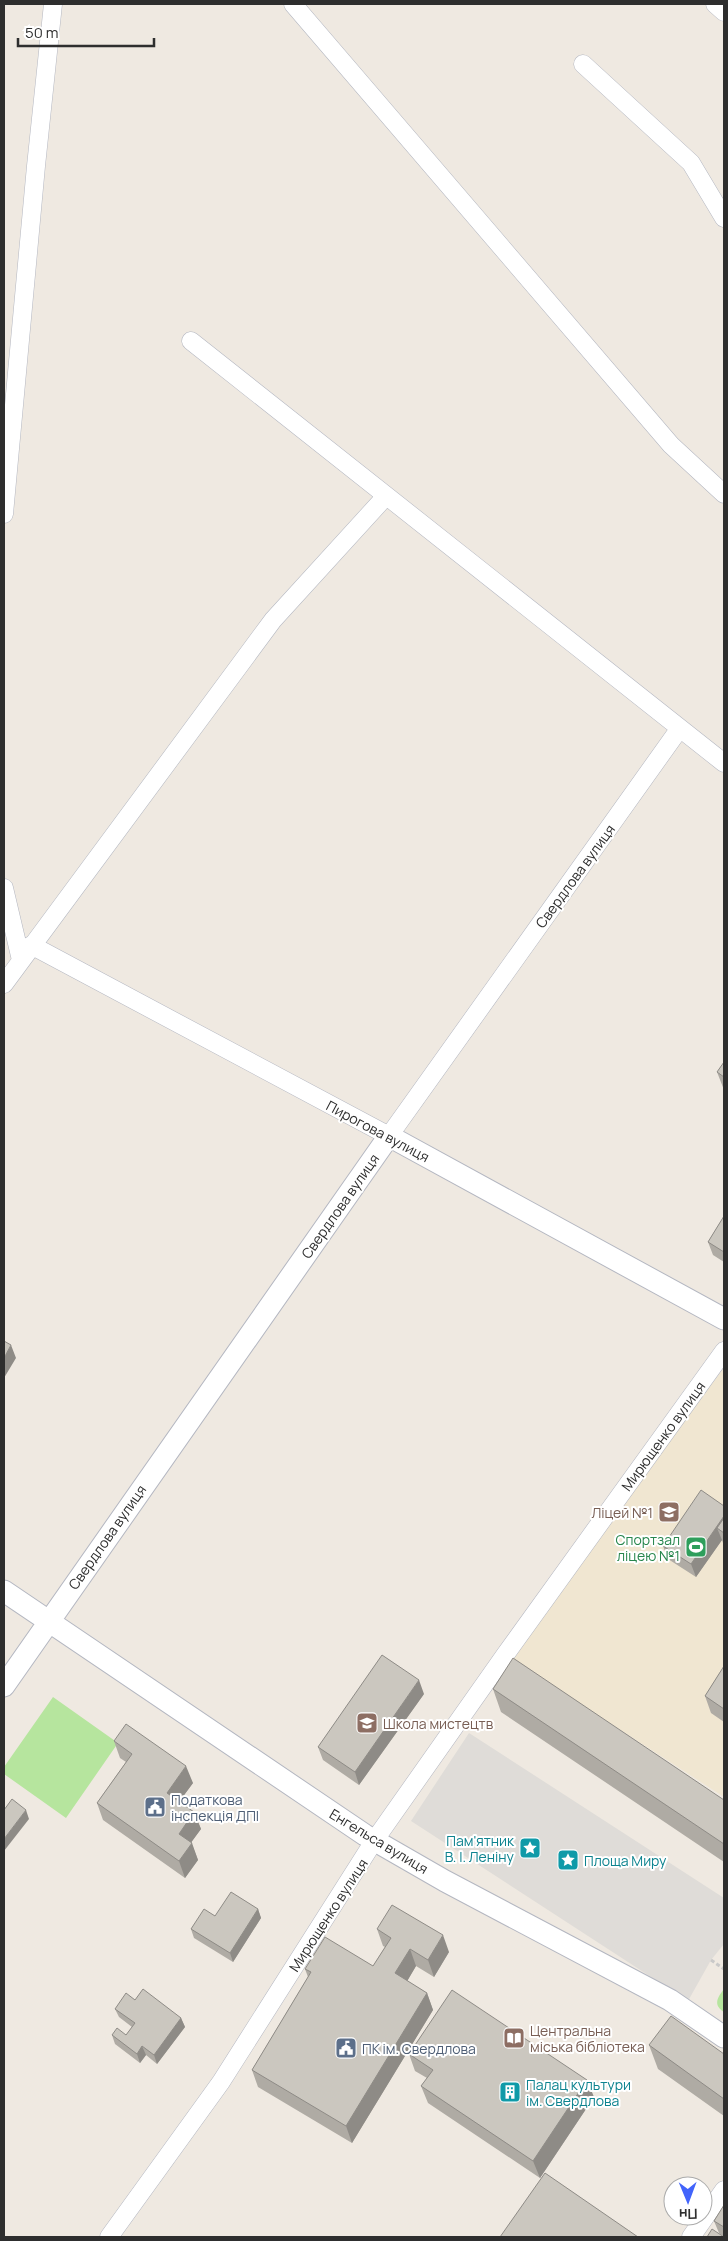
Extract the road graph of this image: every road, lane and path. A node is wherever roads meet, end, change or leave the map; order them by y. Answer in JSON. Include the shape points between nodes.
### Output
{"nodes":[{"id":1,"x":53,"y":4,"type":"edge"},
{"id":2,"x":293,"y":4,"type":"edge"},
{"id":3,"x":715,"y":4,"type":"edge"},
{"id":4,"x":724,"y":12,"type":"edge"},
{"id":5,"x":583,"y":64,"type":"dead end"},
{"id":6,"x":724,"y":218,"type":"edge"},
{"id":7,"x":192,"y":341,"type":"dead end"},
{"id":8,"x":724,"y":494,"type":"edge"},
{"id":9,"x":386,"y":496,"type":"junction"},
{"id":10,"x":4,"y":514,"type":"edge"},
{"id":11,"x":680,"y":728,"type":"junction"},
{"id":12,"x":724,"y":763,"type":"edge"},
{"id":13,"x":4,"y":888,"type":"edge"},
{"id":14,"x":26,"y":952,"type":"junction"},
{"id":15,"x":4,"y":984,"type":"edge"},
{"id":16,"x":389,"y":1136,"type":"junction"},
{"id":17,"x":724,"y":1319,"type":"edge"},
{"id":18,"x":724,"y":1351,"type":"edge"},
{"id":19,"x":4,"y":1590,"type":"edge"},
{"id":20,"x":48,"y":1622,"type":"junction"},
{"id":21,"x":4,"y":1686,"type":"edge"},
{"id":22,"x":374,"y":1841,"type":"junction"},
{"id":23,"x":711,"y":1960,"type":"dead end"},
{"id":24,"x":724,"y":1969,"type":"edge"},
{"id":25,"x":724,"y":2037,"type":"edge"},
{"id":26,"x":724,"y":2190,"type":"edge"},
{"id":27,"x":109,"y":2237,"type":"edge"},
{"id":28,"x":691,"y":2237,"type":"edge"}],
"edges":[{"from":1,"to":10,"type":"street"},
{"from":2,"to":8,"type":"street","via":[[671,445]]},
{"from":3,"to":4,"type":"street"},
{"from":5,"to":6,"type":"street","via":[[691,163]]},
{"from":7,"to":9,"type":"street"},
{"from":9,"to":11,"type":"street"},
{"from":9,"to":14,"type":"street","via":[[273,620]]},
{"from":11,"to":12,"type":"street"},
{"from":11,"to":16,"type":"street","name":"Свердлова вулиця"},
{"from":13,"to":14,"type":"street"},
{"from":14,"to":15,"type":"street"},
{"from":14,"to":16,"type":"street","name":"Пирогова вулиця"},
{"from":16,"to":17,"type":"street","name":"Пирогова вулиця"},
{"from":16,"to":20,"type":"street","name":"Свердлова вулиця"},
{"from":18,"to":22,"type":"street","name":"Мирющенко вулиця"},
{"from":19,"to":20,"type":"street","name":"Енгельса вулиця"},
{"from":20,"to":21,"type":"street","name":"Свердлова вулиця"},
{"from":20,"to":22,"type":"street","name":"Енгельса вулиця"},
{"from":22,"to":25,"type":"street","name":"Енгельса вулиця","via":[[670,2000]]},
{"from":22,"to":27,"type":"street","name":"Мирющенко вулиця","via":[[221,2082]]},
{"from":23,"to":24,"type":"path"},
{"from":26,"to":28,"type":"street"}]}
